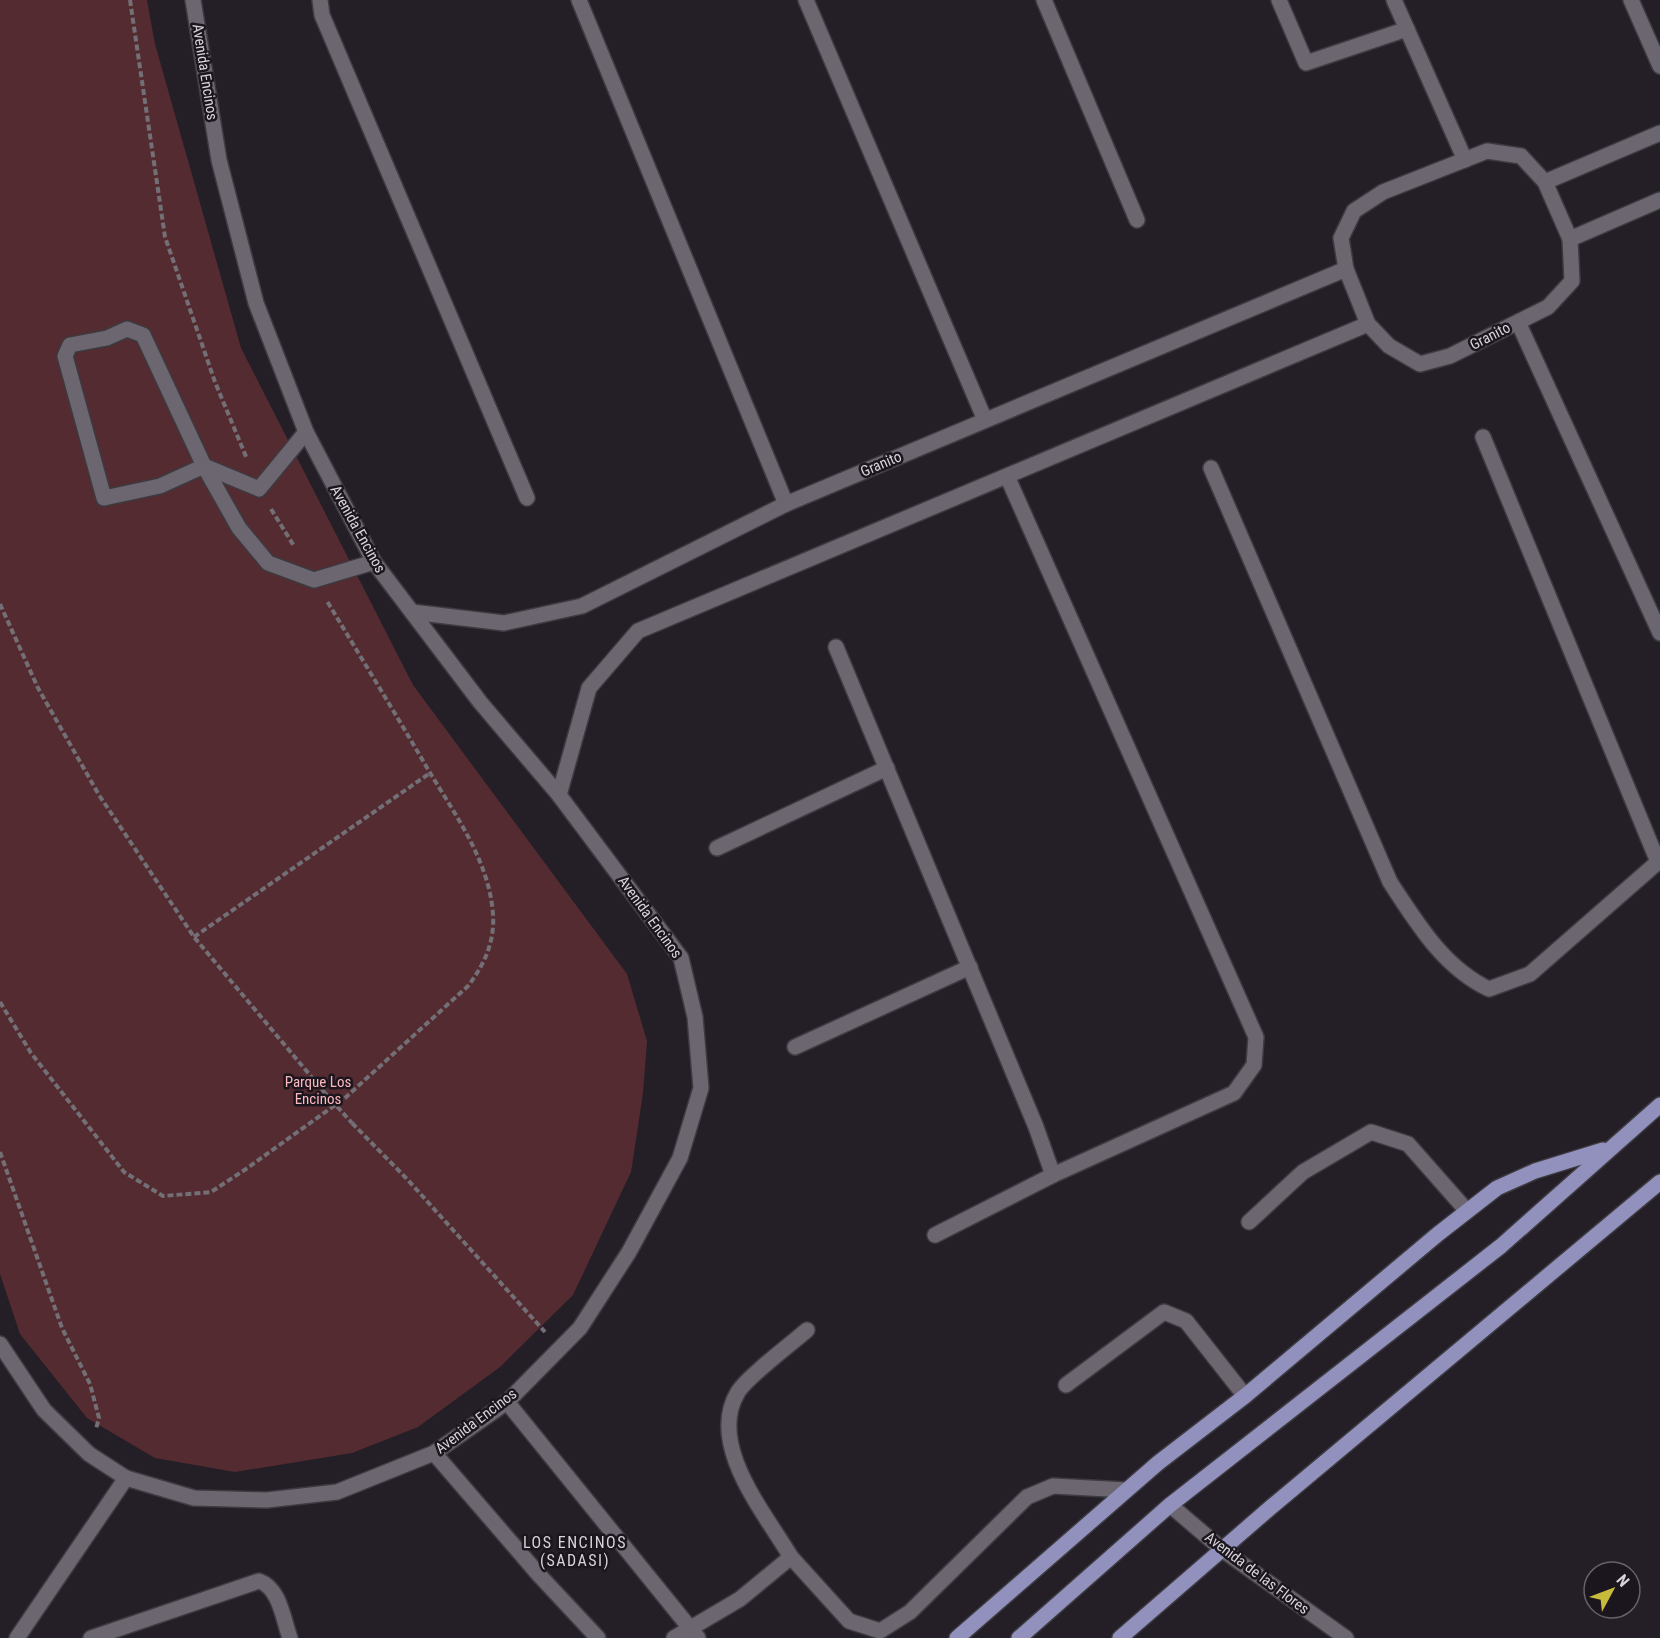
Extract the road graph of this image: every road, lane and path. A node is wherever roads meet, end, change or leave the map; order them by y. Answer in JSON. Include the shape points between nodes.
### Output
{"nodes":[{"id":1,"x":130,"y":0,"type":"edge"},
{"id":2,"x":194,"y":0,"type":"edge"},
{"id":3,"x":320,"y":0,"type":"edge"},
{"id":4,"x":579,"y":0,"type":"edge"},
{"id":5,"x":806,"y":0,"type":"edge"},
{"id":6,"x":1044,"y":0,"type":"edge"},
{"id":7,"x":1279,"y":0,"type":"edge"},
{"id":8,"x":1394,"y":0,"type":"edge"},
{"id":9,"x":1631,"y":0,"type":"edge"},
{"id":10,"x":1407,"y":29,"type":"junction"},
{"id":11,"x":1660,"y":66,"type":"edge"},
{"id":12,"x":1660,"y":133,"type":"edge"},
{"id":13,"x":1465,"y":160,"type":"junction"},
{"id":14,"x":1545,"y":182,"type":"junction"},
{"id":15,"x":1660,"y":200,"type":"edge"},
{"id":16,"x":1137,"y":220,"type":"dead end"},
{"id":17,"x":1570,"y":239,"type":"junction"},
{"id":18,"x":1346,"y":268,"type":"junction"},
{"id":19,"x":1518,"y":322,"type":"junction"},
{"id":20,"x":1368,"y":324,"type":"junction"},
{"id":21,"x":985,"y":420,"type":"junction"},
{"id":22,"x":306,"y":432,"type":"junction"},
{"id":23,"x":1483,"y":437,"type":"dead end"},
{"id":24,"x":204,"y":466,"type":"junction"},
{"id":25,"x":1211,"y":468,"type":"dead end"},
{"id":26,"x":1007,"y":476,"type":"junction"},
{"id":27,"x":259,"y":489,"type":"junction"},
{"id":28,"x":527,"y":498,"type":"dead end"},
{"id":29,"x":786,"y":504,"type":"junction"},
{"id":30,"x":374,"y":562,"type":"junction"},
{"id":31,"x":314,"y":580,"type":"junction"},
{"id":32,"x":0,"y":604,"type":"edge"},
{"id":33,"x":412,"y":612,"type":"junction"},
{"id":34,"x":1660,"y":633,"type":"edge"},
{"id":35,"x":836,"y":647,"type":"dead end"},
{"id":36,"x":886,"y":768,"type":"junction"},
{"id":37,"x":430,"y":773,"type":"junction"},
{"id":38,"x":559,"y":795,"type":"junction"},
{"id":39,"x":717,"y":848,"type":"dead end"},
{"id":40,"x":1659,"y":861,"type":"edge"},
{"id":41,"x":194,"y":937,"type":"junction"},
{"id":42,"x":970,"y":967,"type":"junction"},
{"id":43,"x":0,"y":1002,"type":"edge"},
{"id":44,"x":795,"y":1047,"type":"dead end"},
{"id":45,"x":1660,"y":1105,"type":"edge"},
{"id":46,"x":1609,"y":1148,"type":"junction"},
{"id":47,"x":0,"y":1152,"type":"edge"},
{"id":48,"x":1053,"y":1175,"type":"junction"},
{"id":49,"x":1660,"y":1182,"type":"edge"},
{"id":50,"x":1467,"y":1211,"type":"junction"},
{"id":51,"x":1249,"y":1222,"type":"dead end"},
{"id":52,"x":935,"y":1235,"type":"dead end"},
{"id":53,"x":807,"y":1330,"type":"dead end"},
{"id":54,"x":0,"y":1344,"type":"edge"},
{"id":55,"x":560,"y":1349,"type":"junction"},
{"id":56,"x":1066,"y":1385,"type":"dead end"},
{"id":57,"x":1245,"y":1396,"type":"junction"},
{"id":58,"x":507,"y":1402,"type":"junction"},
{"id":59,"x":89,"y":1454,"type":"junction"},
{"id":60,"x":434,"y":1454,"type":"junction"},
{"id":61,"x":126,"y":1478,"type":"junction"},
{"id":62,"x":1126,"y":1490,"type":"junction"},
{"id":63,"x":1170,"y":1505,"type":"junction"},
{"id":64,"x":1224,"y":1551,"type":"junction"},
{"id":65,"x":791,"y":1557,"type":"junction"},
{"id":66,"x":694,"y":1633,"type":"edge"},
{"id":67,"x":17,"y":1638,"type":"edge"},
{"id":68,"x":91,"y":1638,"type":"edge"},
{"id":69,"x":290,"y":1638,"type":"edge"},
{"id":70,"x":598,"y":1638,"type":"edge"},
{"id":71,"x":675,"y":1638,"type":"edge"},
{"id":72,"x":957,"y":1638,"type":"edge"},
{"id":73,"x":1019,"y":1638,"type":"edge"},
{"id":74,"x":1120,"y":1638,"type":"edge"},
{"id":75,"x":1346,"y":1638,"type":"edge"}],
"edges":[{"from":1,"to":27,"type":"path","via":[[165,237],[215,382]]},
{"from":2,"to":22,"type":"street","name":"Avenida Encinos","via":[[219,160],[256,303]]},
{"from":3,"to":28,"type":"street","via":[[322,15]]},
{"from":4,"to":29,"type":"street"},
{"from":5,"to":21,"type":"street"},
{"from":6,"to":16,"type":"street"},
{"from":7,"to":10,"type":"street","via":[[1306,63]]},
{"from":8,"to":10,"type":"street"},
{"from":9,"to":11,"type":"street"},
{"from":10,"to":13,"type":"street"},
{"from":12,"to":14,"type":"street"},
{"from":13,"to":14,"type":"street","name":"Granito","via":[[1487,151],[1521,156]]},
{"from":13,"to":18,"type":"street","name":"Granito","via":[[1383,192],[1354,211],[1341,238]]},
{"from":14,"to":17,"type":"street","name":"Granito"},
{"from":15,"to":17,"type":"street"},
{"from":17,"to":19,"type":"street","name":"Granito","via":[[1572,281],[1548,307]]},
{"from":18,"to":20,"type":"street","name":"Granito"},
{"from":18,"to":21,"type":"street","name":"Granito"},
{"from":19,"to":20,"type":"street","name":"Granito","via":[[1450,356],[1420,364],[1389,346]]},
{"from":19,"to":34,"type":"street"},
{"from":20,"to":26,"type":"street"},
{"from":21,"to":29,"type":"street","name":"Granito"},
{"from":22,"to":27,"type":"street"},
{"from":22,"to":30,"type":"street","name":"Avenida Encinos"},
{"from":23,"to":40,"type":"street"},
{"from":24,"to":24,"type":"street","via":[[143,335],[127,329],[107,338],[70,345],[65,356],[104,498],[160,486]]},
{"from":24,"to":27,"type":"street"},
{"from":24,"to":31,"type":"street","via":[[239,528],[268,563]]},
{"from":25,"to":40,"type":"street","via":[[1390,882],[1428,940],[1467,979],[1489,989],[1530,974]]},
{"from":26,"to":38,"type":"street","via":[[638,632],[589,688]]},
{"from":26,"to":48,"type":"street","via":[[1256,1037],[1254,1065],[1234,1094]]},
{"from":27,"to":31,"type":"path"},
{"from":29,"to":33,"type":"street","name":"Granito","via":[[582,606],[504,623]]},
{"from":30,"to":31,"type":"street"},
{"from":30,"to":33,"type":"street","name":"Avenida Encinos"},
{"from":31,"to":37,"type":"path"},
{"from":32,"to":41,"type":"path","via":[[38,688],[99,795]]},
{"from":33,"to":38,"type":"street","name":"Avenida Encinos","via":[[480,702]]},
{"from":35,"to":36,"type":"street"},
{"from":36,"to":39,"type":"street"},
{"from":36,"to":42,"type":"street"},
{"from":37,"to":41,"type":"path"},
{"from":37,"to":43,"type":"path","via":[[464,825],[488,887],[493,915],[483,967],[468,986],[345,1098],[211,1192],[163,1196],[124,1172],[30,1053]]},
{"from":38,"to":55,"type":"street","name":"Avenida Encinos","via":[[681,958],[695,1017],[701,1088],[681,1158],[629,1252],[580,1328]]},
{"from":41,"to":55,"type":"path","bridge":true,"via":[[325,1093]]},
{"from":42,"to":44,"type":"street"},
{"from":42,"to":48,"type":"street"},
{"from":45,"to":46,"type":"main road"},
{"from":46,"to":50,"type":"main road","via":[[1535,1171],[1497,1188]]},
{"from":46,"to":63,"type":"main road","via":[[1501,1246]]},
{"from":47,"to":59,"type":"path","via":[[62,1328],[90,1384],[99,1418]]},
{"from":48,"to":52,"type":"street"},
{"from":49,"to":64,"type":"main road","via":[[1270,1508]]},
{"from":50,"to":51,"type":"street","via":[[1408,1144],[1371,1132],[1303,1172]]},
{"from":50,"to":57,"type":"main road"},
{"from":53,"to":65,"type":"street","via":[[739,1391],[727,1421],[733,1460]]},
{"from":54,"to":59,"type":"street","name":"Avenida Encinos","via":[[44,1410]]},
{"from":55,"to":58,"type":"street","name":"Avenida Encinos"},
{"from":56,"to":57,"type":"street","via":[[1164,1312],[1186,1321]]},
{"from":57,"to":62,"type":"main road"},
{"from":58,"to":60,"type":"street","name":"Avenida Encinos"},
{"from":58,"to":66,"type":"street"},
{"from":59,"to":61,"type":"street","name":"Avenida Encinos"},
{"from":60,"to":61,"type":"street","name":"Avenida Encinos","via":[[337,1492],[267,1500],[194,1498]]},
{"from":60,"to":70,"type":"street"},
{"from":61,"to":67,"type":"street"},
{"from":62,"to":65,"type":"street","via":[[1053,1486],[1027,1497],[910,1612],[880,1631],[849,1621]]},
{"from":62,"to":72,"type":"main road"},
{"from":63,"to":64,"type":"street","name":"Avenida de las Flores"},
{"from":63,"to":73,"type":"main road"},
{"from":64,"to":74,"type":"main road"},
{"from":64,"to":75,"type":"street","name":"Avenida de las Flores"},
{"from":65,"to":66,"type":"street"},
{"from":66,"to":71,"type":"street"},
{"from":68,"to":69,"type":"street","via":[[259,1581],[269,1584],[275,1593]]}]}
